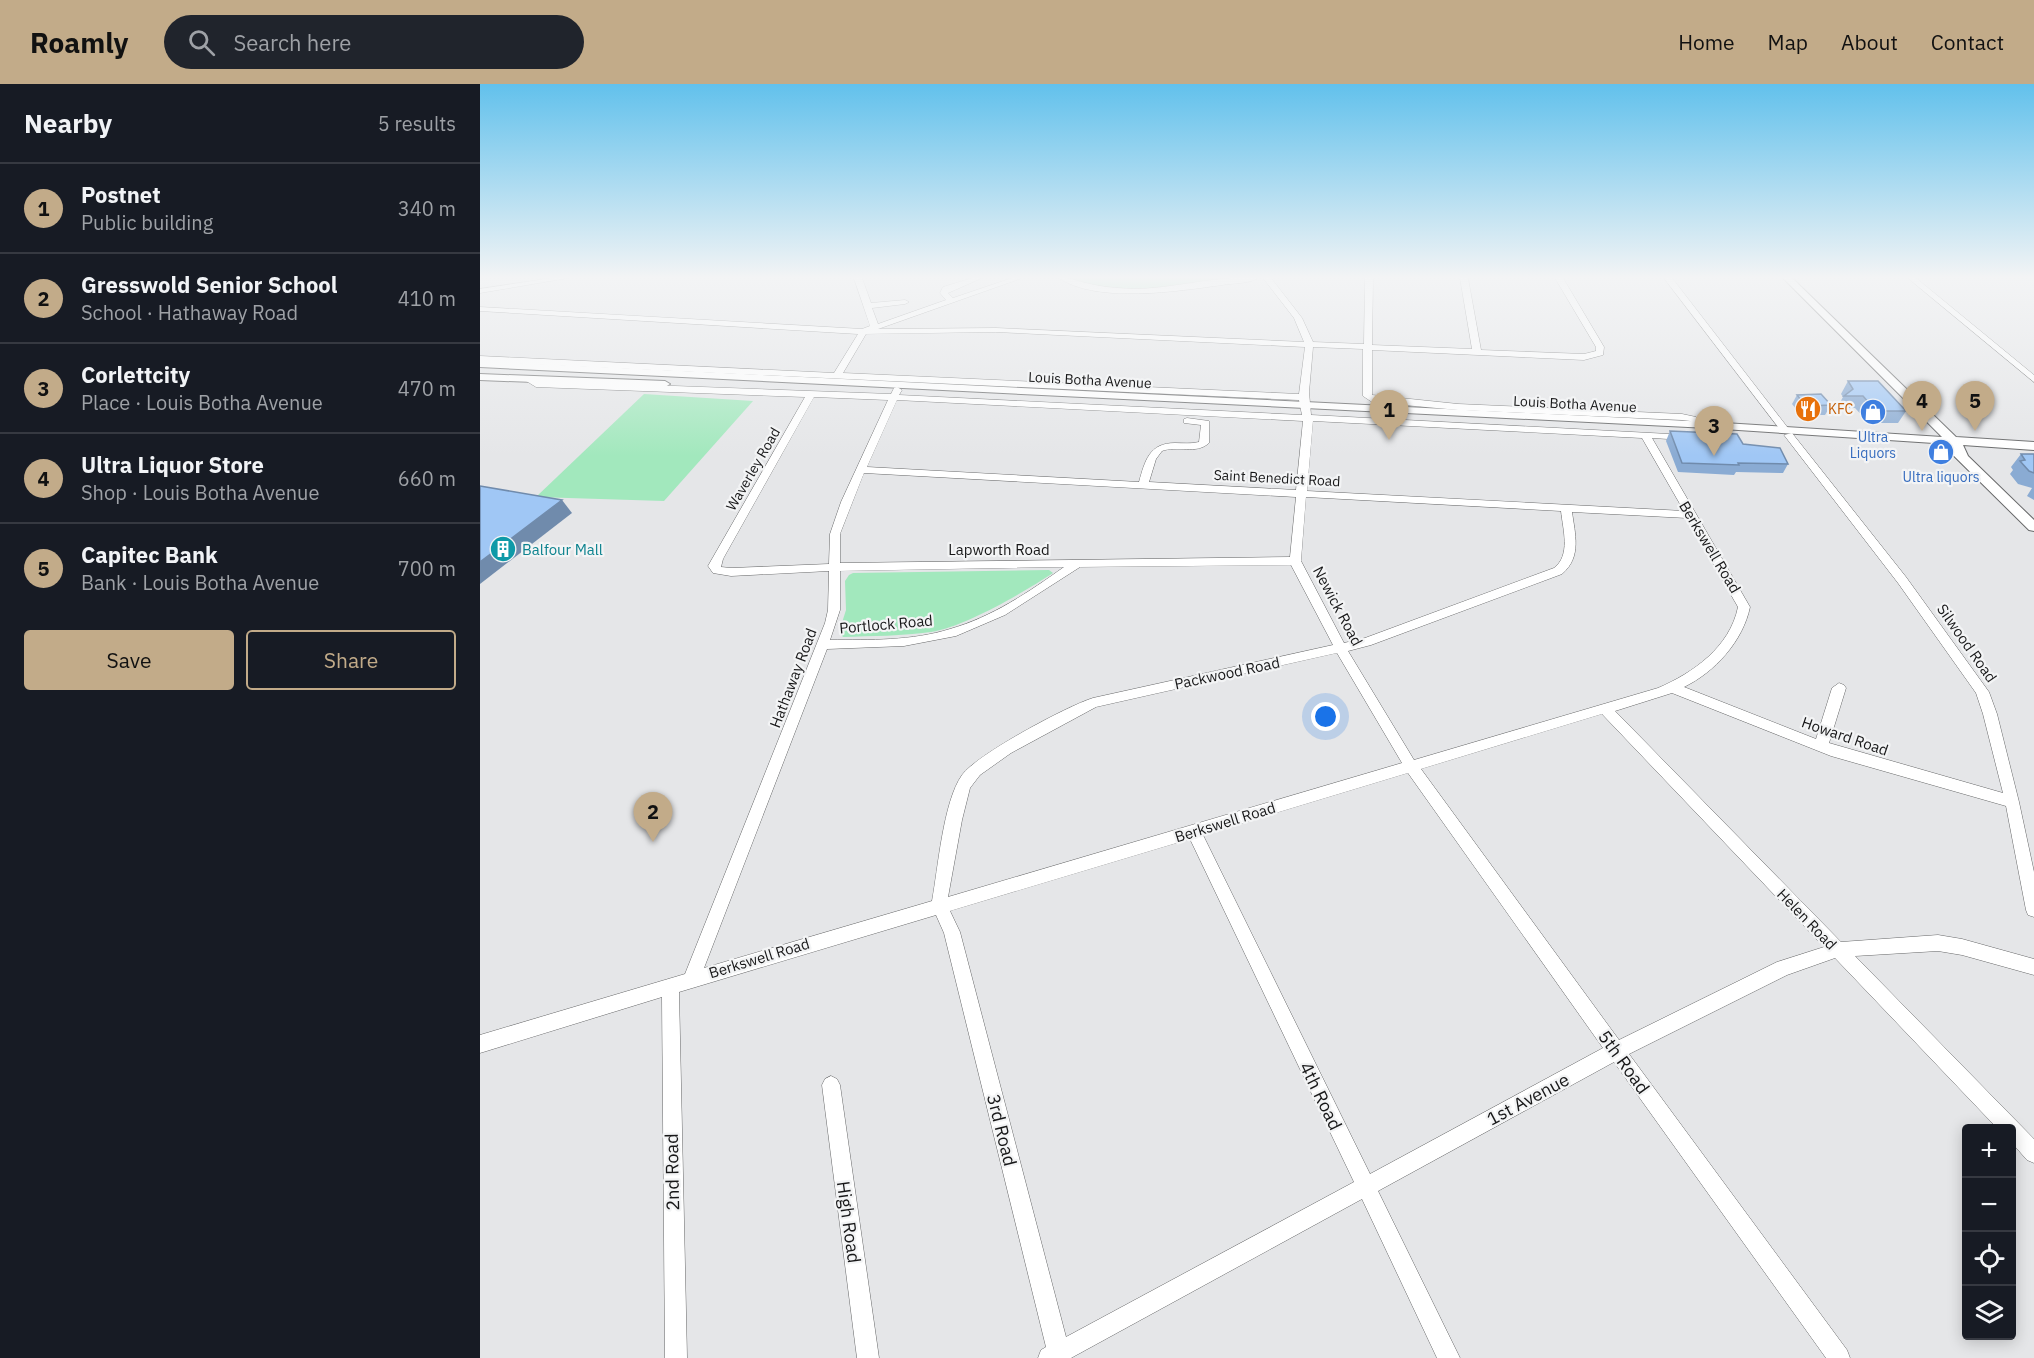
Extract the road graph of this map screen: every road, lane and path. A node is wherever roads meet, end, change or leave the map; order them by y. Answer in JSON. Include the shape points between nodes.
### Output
{"nodes":[{"id":1,"x":859,"y":337,"type":"edge"},
{"id":2,"x":1163,"y":337,"type":"edge"},
{"id":3,"x":1306,"y":337,"type":"edge"},
{"id":4,"x":1368,"y":337,"type":"edge"},
{"id":5,"x":1474,"y":337,"type":"edge"},
{"id":6,"x":1595,"y":337,"type":"edge"},
{"id":7,"x":1714,"y":337,"type":"edge"},
{"id":8,"x":1846,"y":337,"type":"edge"},
{"id":9,"x":1984,"y":337,"type":"edge"},
{"id":10,"x":1309,"y":344,"type":"junction"},
{"id":11,"x":1368,"y":347,"type":"junction"},
{"id":12,"x":1477,"y":352,"type":"junction"},
{"id":13,"x":480,"y":359,"type":"edge"},
{"id":14,"x":480,"y":364,"type":"edge"},
{"id":15,"x":837,"y":376,"type":"junction"},
{"id":16,"x":480,"y":377,"type":"edge"},
{"id":17,"x":527,"y":379,"type":"junction"},
{"id":18,"x":2034,"y":379,"type":"edge"},
{"id":19,"x":896,"y":391,"type":"junction"},
{"id":20,"x":812,"y":393,"type":"junction"},
{"id":21,"x":1392,"y":406,"type":"junction"},
{"id":22,"x":1305,"y":408,"type":"junction"},
{"id":23,"x":1460,"y":416,"type":"junction"},
{"id":24,"x":1176,"y":421,"type":"dead end"},
{"id":25,"x":1699,"y":431,"type":"junction"},
{"id":26,"x":1787,"y":433,"type":"junction"},
{"id":27,"x":1645,"y":435,"type":"junction"},
{"id":28,"x":2034,"y":446,"type":"edge"},
{"id":29,"x":1954,"y":447,"type":"junction"},
{"id":30,"x":2034,"y":452,"type":"edge"},
{"id":31,"x":862,"y":470,"type":"junction"},
{"id":32,"x":1143,"y":486,"type":"junction"},
{"id":33,"x":1301,"y":494,"type":"junction"},
{"id":34,"x":1566,"y":509,"type":"junction"},
{"id":35,"x":1691,"y":515,"type":"junction"},
{"id":36,"x":2034,"y":527,"type":"edge"},
{"id":37,"x":717,"y":559,"type":"joint"},
{"id":38,"x":1295,"y":561,"type":"junction"},
{"id":39,"x":1076,"y":564,"type":"junction"},
{"id":40,"x":833,"y":568,"type":"junction"},
{"id":41,"x":824,"y":645,"type":"junction"},
{"id":42,"x":1341,"y":649,"type":"junction"},
{"id":43,"x":1671,"y":687,"type":"junction"},
{"id":44,"x":1839,"y":688,"type":"dead end"},
{"id":45,"x":1604,"y":708,"type":"junction"},
{"id":46,"x":1821,"y":746,"type":"junction"},
{"id":47,"x":1410,"y":766,"type":"junction"},
{"id":48,"x":2012,"y":802,"type":"junction"},
{"id":49,"x":1194,"y":832,"type":"junction"},
{"id":50,"x":939,"y":905,"type":"junction"},
{"id":51,"x":2034,"y":910,"type":"edge"},
{"id":52,"x":1837,"y":950,"type":"junction"},
{"id":53,"x":2034,"y":967,"type":"edge"},
{"id":54,"x":692,"y":978,"type":"junction"},
{"id":55,"x":670,"y":986,"type":"junction"},
{"id":56,"x":480,"y":1044,"type":"edge"},
{"id":57,"x":1616,"y":1051,"type":"junction"},
{"id":58,"x":831,"y":1085,"type":"dead end"},
{"id":59,"x":2006,"y":1124,"type":"edge"},
{"id":60,"x":2016,"y":1134,"type":"edge"},
{"id":61,"x":2034,"y":1153,"type":"edge"},
{"id":62,"x":1365,"y":1187,"type":"junction"},
{"id":63,"x":1056,"y":1356,"type":"edge"},
{"id":64,"x":676,"y":1358,"type":"edge"},
{"id":65,"x":868,"y":1358,"type":"edge"},
{"id":66,"x":1449,"y":1358,"type":"edge"},
{"id":67,"x":1839,"y":1358,"type":"edge"}],
"edges":[{"from":1,"to":15,"type":"street"},
{"from":2,"to":10,"type":"street"},
{"from":3,"to":10,"type":"street"},
{"from":4,"to":11,"type":"street"},
{"from":5,"to":12,"type":"street"},
{"from":6,"to":12,"type":"street","via":[[1600,353],[1584,357]]},
{"from":7,"to":26,"type":"street","name":"Silwood Road"},
{"from":8,"to":29,"type":"main road","via":[[1887,384]]},
{"from":9,"to":18,"type":"street"},
{"from":10,"to":11,"type":"street"},
{"from":10,"to":22,"type":"street","name":"Newick Road"},
{"from":11,"to":12,"type":"street"},
{"from":11,"to":21,"type":"street","name":"Louis Botha Avenue","via":[[1368,396]]},
{"from":13,"to":15,"type":"street","name":"Louis Botha Avenue"},
{"from":14,"to":19,"type":"main road","name":"Louis Botha Avenue"},
{"from":15,"to":22,"type":"street","name":"Louis Botha Avenue"},
{"from":16,"to":17,"type":"main road","name":"Louis Botha Avenue"},
{"from":17,"to":19,"type":"main road","name":"Louis Botha Avenue"},
{"from":17,"to":20,"type":"street","name":"Louis Botha Avenue","via":[[536,384]]},
{"from":19,"to":20,"type":"street","name":"Louis Botha Avenue"},
{"from":19,"to":22,"type":"main road","name":"Louis Botha Avenue"},
{"from":19,"to":31,"type":"street","name":"Hathaway Road"},
{"from":20,"to":37,"type":"street","name":"Waverley Road"},
{"from":21,"to":22,"type":"main road","name":"Louis Botha Avenue"},
{"from":21,"to":23,"type":"main road","name":"Louis Botha Avenue"},
{"from":22,"to":23,"type":"main road","name":"Louis Botha Avenue"},
{"from":22,"to":33,"type":"street","name":"Newick Road"},
{"from":23,"to":25,"type":"main road","name":"Louis Botha Avenue"},
{"from":23,"to":26,"type":"main road","name":"Louis Botha Avenue","via":[[1727,434]]},
{"from":23,"to":27,"type":"street","name":"Louis Botha Avenue"},
{"from":24,"to":32,"type":"street","via":[[1206,423],[1204,444],[1159,447]]},
{"from":25,"to":26,"type":"main road","name":"Louis Botha Avenue"},
{"from":25,"to":27,"type":"street","name":"Louis Botha Avenue"},
{"from":26,"to":29,"type":"main road","name":"Louis Botha Avenue"},
{"from":26,"to":48,"type":"street","name":"Silwood Road","via":[[1902,580],[1982,692]]},
{"from":27,"to":35,"type":"street","name":"Berkswell Road"},
{"from":28,"to":29,"type":"main road","name":"Louis Botha Avenue"},
{"from":29,"to":30,"type":"main road","name":"Louis Botha Avenue"},
{"from":29,"to":36,"type":"main road"},
{"from":31,"to":32,"type":"street","name":"Saint Benedict Road"},
{"from":31,"to":40,"type":"street","name":"Hathaway Road","via":[[835,534]]},
{"from":32,"to":33,"type":"street","name":"Saint Benedict Road"},
{"from":33,"to":34,"type":"street","name":"Saint Benedict Road"},
{"from":33,"to":38,"type":"street","name":"Newick Road"},
{"from":34,"to":35,"type":"street","name":"Saint Benedict Road"},
{"from":34,"to":42,"type":"street","name":"Packwood Road","via":[[1570,556],[1564,568]]},
{"from":35,"to":43,"type":"street","name":"Berkswell Road","via":[[1735,589],[1744,612],[1736,630],[1709,664]]},
{"from":37,"to":40,"type":"street","name":"Lapworth Road","via":[[715,568],[724,572]]},
{"from":38,"to":39,"type":"street","name":"Lapworth Road"},
{"from":38,"to":42,"type":"street","name":"Newick Road"},
{"from":39,"to":40,"type":"street","name":"Lapworth Road"},
{"from":39,"to":41,"type":"street","name":"Portlock Road","via":[[1016,603],[954,632],[909,640]]},
{"from":40,"to":41,"type":"street","name":"Hathaway Road","via":[[834,615]]},
{"from":41,"to":54,"type":"street","name":"Hathaway Road"},
{"from":42,"to":47,"type":"street","name":"Newick Road"},
{"from":42,"to":50,"type":"street","name":"Packwood Road","via":[[1093,704],[992,759],[970,776],[962,792]]},
{"from":43,"to":45,"type":"street","name":"Berkswell Road"},
{"from":43,"to":46,"type":"street","name":"Howard Road"},
{"from":44,"to":46,"type":"street"},
{"from":45,"to":47,"type":"street","name":"Berkswell Road"},
{"from":45,"to":52,"type":"street","name":"Helen Road"},
{"from":46,"to":48,"type":"street","name":"Howard Road"},
{"from":47,"to":49,"type":"street","name":"Berkswell Road"},
{"from":47,"to":57,"type":"street","name":"5th Road"},
{"from":48,"to":51,"type":"street","name":"Silwood Road"},
{"from":49,"to":50,"type":"street","name":"Berkswell Road"},
{"from":49,"to":62,"type":"street","name":"4th Road"},
{"from":50,"to":54,"type":"street","name":"Berkswell Road"},
{"from":50,"to":63,"type":"street","name":"3rd Road","via":[[952,932]]},
{"from":52,"to":53,"type":"street","name":"1st Avenue","via":[[1938,943]]},
{"from":52,"to":57,"type":"street","name":"1st Avenue","via":[[1783,968]]},
{"from":52,"to":59,"type":"street","name":"Helen Road"},
{"from":54,"to":55,"type":"street","name":"Berkswell Road"},
{"from":55,"to":56,"type":"street","name":"Berkswell Road"},
{"from":55,"to":64,"type":"street","name":"2nd Road"},
{"from":57,"to":62,"type":"street","name":"1st Avenue"},
{"from":57,"to":67,"type":"street","name":"5th Road"},
{"from":58,"to":65,"type":"street","name":"High Road"},
{"from":60,"to":61,"type":"street","name":"Helen Road"},
{"from":62,"to":63,"type":"street","name":"1st Avenue"},
{"from":62,"to":66,"type":"street","name":"4th Road"}]}
